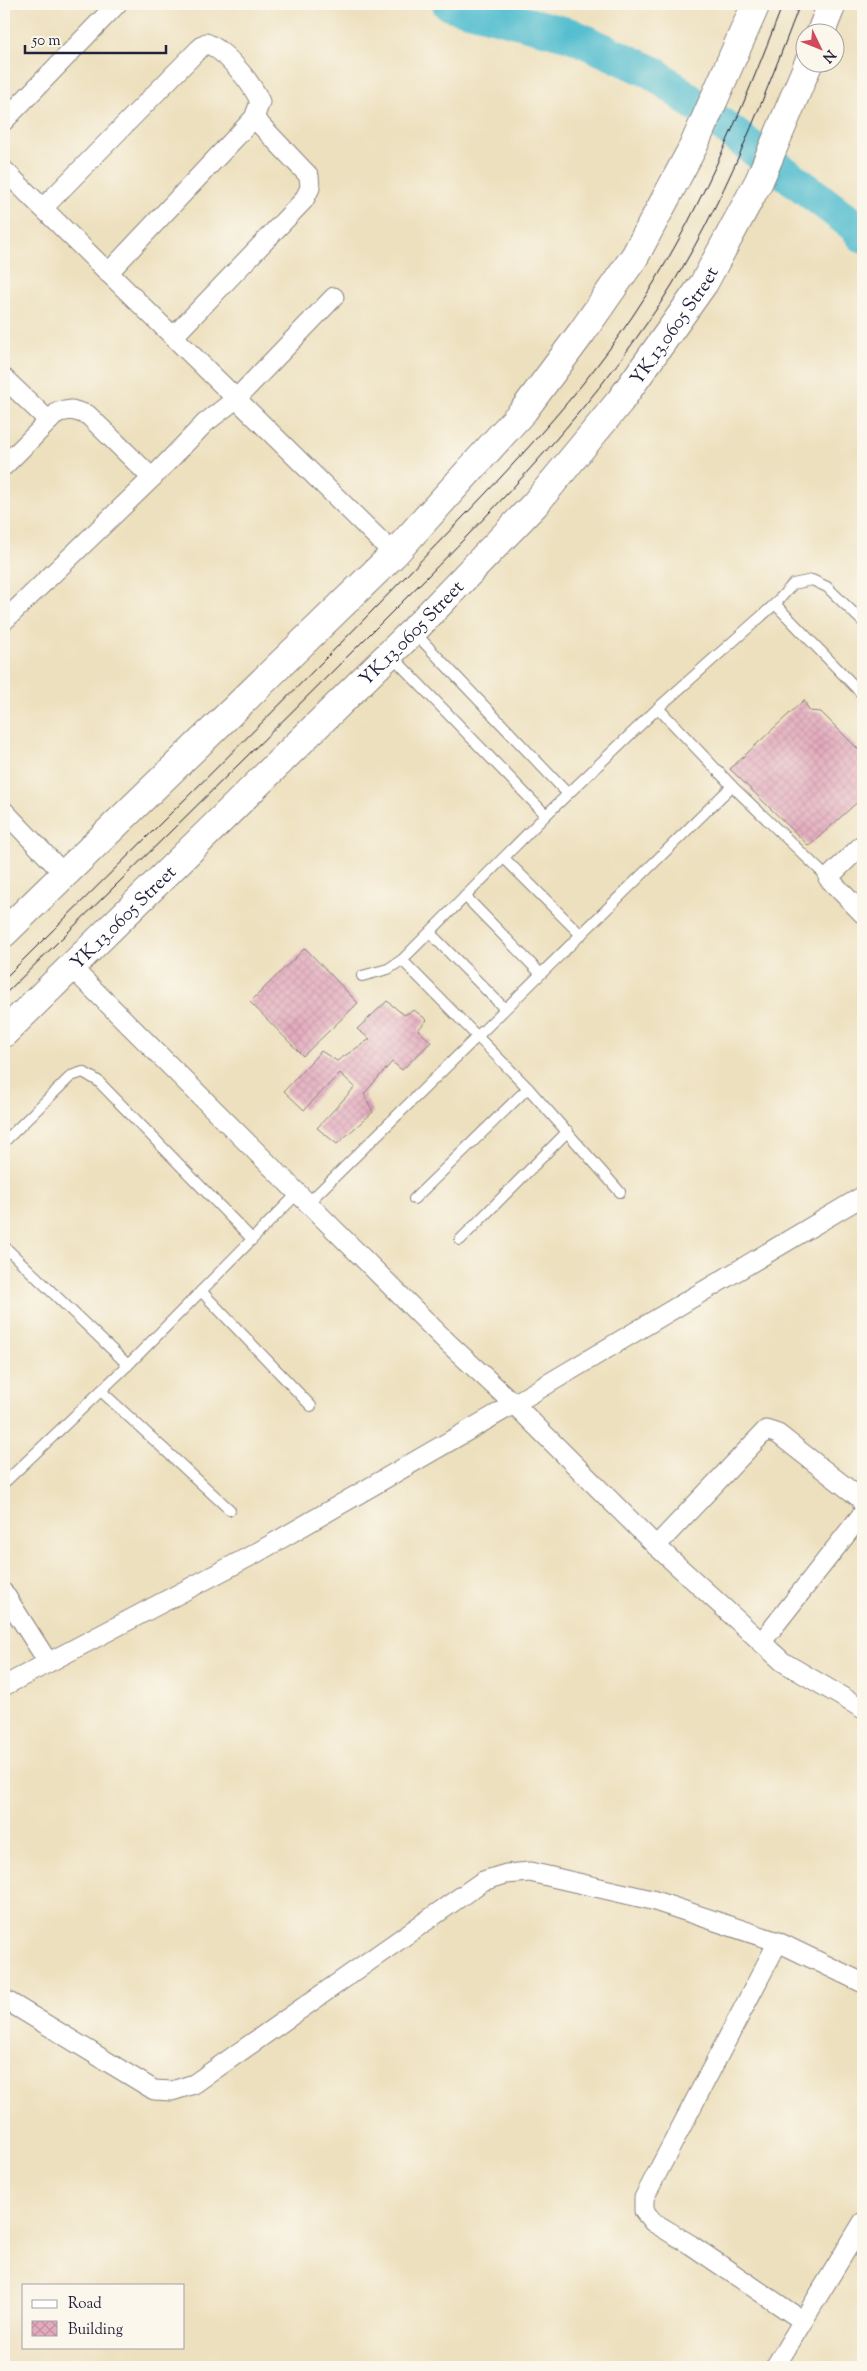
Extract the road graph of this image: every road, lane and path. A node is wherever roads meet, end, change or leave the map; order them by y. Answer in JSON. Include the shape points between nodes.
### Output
{"nodes":[{"id":1,"x":117,"y":4,"type":"edge"},
{"id":2,"x":756,"y":4,"type":"edge"},
{"id":3,"x":832,"y":4,"type":"edge"},
{"id":4,"x":825,"y":22,"type":"edge"},
{"id":5,"x":805,"y":72,"type":"edge"},
{"id":6,"x":254,"y":118,"type":"junction"},
{"id":7,"x":4,"y":121,"type":"edge"},
{"id":8,"x":4,"y":170,"type":"edge"},
{"id":9,"x":43,"y":208,"type":"junction"},
{"id":10,"x":108,"y":273,"type":"junction"},
{"id":11,"x":334,"y":297,"type":"dead end"},
{"id":12,"x":173,"y":337,"type":"junction"},
{"id":13,"x":4,"y":378,"type":"edge"},
{"id":14,"x":236,"y":399,"type":"junction"},
{"id":15,"x":49,"y":421,"type":"junction"},
{"id":16,"x":4,"y":466,"type":"edge"},
{"id":17,"x":152,"y":478,"type":"junction"},
{"id":18,"x":394,"y":554,"type":"junction"},
{"id":19,"x":775,"y":604,"type":"junction"},
{"id":20,"x":4,"y":620,"type":"edge"},
{"id":21,"x":863,"y":622,"type":"edge"},
{"id":22,"x":414,"y":631,"type":"junction"},
{"id":23,"x":390,"y":654,"type":"junction"},
{"id":24,"x":863,"y":695,"type":"edge"},
{"id":25,"x":658,"y":708,"type":"junction"},
{"id":26,"x":732,"y":786,"type":"junction"},
{"id":27,"x":568,"y":794,"type":"junction"},
{"id":28,"x":4,"y":810,"type":"edge"},
{"id":29,"x":546,"y":815,"type":"junction"},
{"id":30,"x":863,"y":844,"type":"edge"},
{"id":31,"x":504,"y":858,"type":"junction"},
{"id":32,"x":64,"y":874,"type":"junction"},
{"id":33,"x":828,"y":878,"type":"junction"},
{"id":34,"x":465,"y":896,"type":"junction"},
{"id":35,"x":863,"y":914,"type":"edge"},
{"id":36,"x":4,"y":933,"type":"edge"},
{"id":37,"x":430,"y":933,"type":"junction"},
{"id":38,"x":581,"y":935,"type":"junction"},
{"id":39,"x":402,"y":960,"type":"junction"},
{"id":40,"x":71,"y":967,"type":"junction"},
{"id":41,"x":540,"y":973,"type":"junction"},
{"id":42,"x":362,"y":976,"type":"dead end"},
{"id":43,"x":504,"y":1008,"type":"junction"},
{"id":44,"x":4,"y":1032,"type":"edge"},
{"id":45,"x":478,"y":1038,"type":"junction"},
{"id":46,"x":528,"y":1088,"type":"junction"},
{"id":47,"x":568,"y":1131,"type":"junction"},
{"id":48,"x":4,"y":1142,"type":"edge"},
{"id":49,"x":620,"y":1192,"type":"dead end"},
{"id":50,"x":863,"y":1196,"type":"edge"},
{"id":51,"x":303,"y":1198,"type":"junction"},
{"id":52,"x":414,"y":1199,"type":"dead end"},
{"id":53,"x":252,"y":1239,"type":"junction"},
{"id":54,"x":460,"y":1240,"type":"dead end"},
{"id":55,"x":4,"y":1246,"type":"edge"},
{"id":56,"x":201,"y":1291,"type":"junction"},
{"id":57,"x":128,"y":1365,"type":"junction"},
{"id":58,"x":101,"y":1391,"type":"junction"},
{"id":59,"x":514,"y":1404,"type":"junction"},
{"id":60,"x":311,"y":1406,"type":"dead end"},
{"id":61,"x":4,"y":1483,"type":"edge"},
{"id":62,"x":863,"y":1505,"type":"edge"},
{"id":63,"x":230,"y":1510,"type":"dead end"},
{"id":64,"x":863,"y":1513,"type":"edge"},
{"id":65,"x":656,"y":1546,"type":"junction"},
{"id":66,"x":4,"y":1592,"type":"edge"},
{"id":67,"x":761,"y":1643,"type":"junction"},
{"id":68,"x":48,"y":1662,"type":"junction"},
{"id":69,"x":4,"y":1686,"type":"edge"},
{"id":70,"x":863,"y":1709,"type":"edge"},
{"id":71,"x":778,"y":1942,"type":"junction"},
{"id":72,"x":863,"y":1983,"type":"edge"},
{"id":73,"x":4,"y":1999,"type":"edge"},
{"id":74,"x":863,"y":2222,"type":"edge"},
{"id":75,"x":803,"y":2322,"type":"junction"},
{"id":76,"x":775,"y":2367,"type":"edge"}],
"edges":[{"from":1,"to":7,"type":"street"},
{"from":2,"to":18,"type":"main road","via":[[693,147],[635,256],[524,410]]},
{"from":3,"to":4,"type":"main road"},
{"from":5,"to":22,"type":"main road","name":"YK_13_0605 Street","via":[[759,182],[704,283],[620,401],[535,504]]},
{"from":6,"to":9,"type":"street","via":[[260,102],[255,90],[216,47],[206,43]]},
{"from":6,"to":10,"type":"street"},
{"from":6,"to":12,"type":"street","via":[[309,176],[310,188],[304,200]]},
{"from":8,"to":9,"type":"street"},
{"from":9,"to":10,"type":"street"},
{"from":10,"to":12,"type":"street"},
{"from":11,"to":14,"type":"street"},
{"from":12,"to":14,"type":"street"},
{"from":13,"to":15,"type":"street"},
{"from":14,"to":17,"type":"street","via":[[205,423]]},
{"from":14,"to":18,"type":"street"},
{"from":15,"to":16,"type":"street"},
{"from":15,"to":17,"type":"street","via":[[58,412],[72,410],[88,415]]},
{"from":17,"to":20,"type":"street"},
{"from":18,"to":32,"type":"main road"},
{"from":19,"to":21,"type":"lane","via":[[793,584],[812,580],[827,587]]},
{"from":19,"to":24,"type":"lane"},
{"from":19,"to":25,"type":"lane"},
{"from":22,"to":23,"type":"main road","name":"YK_13_0605 Street"},
{"from":22,"to":27,"type":"lane"},
{"from":23,"to":29,"type":"lane"},
{"from":23,"to":40,"type":"main road","name":"YK_13_0605 Street"},
{"from":25,"to":26,"type":"lane"},
{"from":25,"to":27,"type":"lane"},
{"from":26,"to":33,"type":"lane"},
{"from":26,"to":38,"type":"lane"},
{"from":27,"to":29,"type":"lane"},
{"from":28,"to":32,"type":"street"},
{"from":29,"to":31,"type":"lane"},
{"from":30,"to":33,"type":"street"},
{"from":31,"to":34,"type":"lane"},
{"from":31,"to":38,"type":"lane"},
{"from":32,"to":36,"type":"main road"},
{"from":33,"to":35,"type":"street"},
{"from":34,"to":37,"type":"lane"},
{"from":34,"to":41,"type":"lane"},
{"from":37,"to":39,"type":"lane"},
{"from":37,"to":43,"type":"lane"},
{"from":38,"to":41,"type":"lane"},
{"from":39,"to":42,"type":"lane","via":[[388,969]]},
{"from":39,"to":45,"type":"lane"},
{"from":40,"to":44,"type":"main road","name":"YK_13_0605 Street"},
{"from":40,"to":51,"type":"street"},
{"from":41,"to":43,"type":"lane"},
{"from":43,"to":45,"type":"lane"},
{"from":45,"to":46,"type":"lane"},
{"from":45,"to":51,"type":"lane"},
{"from":46,"to":47,"type":"lane"},
{"from":46,"to":52,"type":"lane"},
{"from":47,"to":49,"type":"lane"},
{"from":47,"to":54,"type":"lane"},
{"from":48,"to":53,"type":"lane","via":[[71,1076],[83,1072],[98,1081]]},
{"from":50,"to":59,"type":"street"},
{"from":51,"to":53,"type":"lane"},
{"from":51,"to":59,"type":"street"},
{"from":53,"to":56,"type":"lane"},
{"from":55,"to":57,"type":"lane"},
{"from":56,"to":57,"type":"lane"},
{"from":56,"to":60,"type":"lane"},
{"from":57,"to":58,"type":"lane"},
{"from":58,"to":61,"type":"lane"},
{"from":58,"to":63,"type":"lane"},
{"from":59,"to":65,"type":"street"},
{"from":59,"to":68,"type":"street","via":[[258,1552]]},
{"from":62,"to":65,"type":"street","via":[[861,1499],[778,1434],[766,1430]]},
{"from":64,"to":67,"type":"street"},
{"from":65,"to":67,"type":"street"},
{"from":66,"to":68,"type":"street"},
{"from":67,"to":70,"type":"street","via":[[783,1662]]},
{"from":68,"to":69,"type":"street"},
{"from":71,"to":72,"type":"street"},
{"from":71,"to":73,"type":"street","via":[[652,1900],[530,1872],[506,1874],[483,1880],[194,2084],[172,2091],[154,2090]]},
{"from":71,"to":75,"type":"street","via":[[644,2198],[644,2212],[653,2222]]},
{"from":74,"to":75,"type":"street"},
{"from":75,"to":76,"type":"street"}]}
